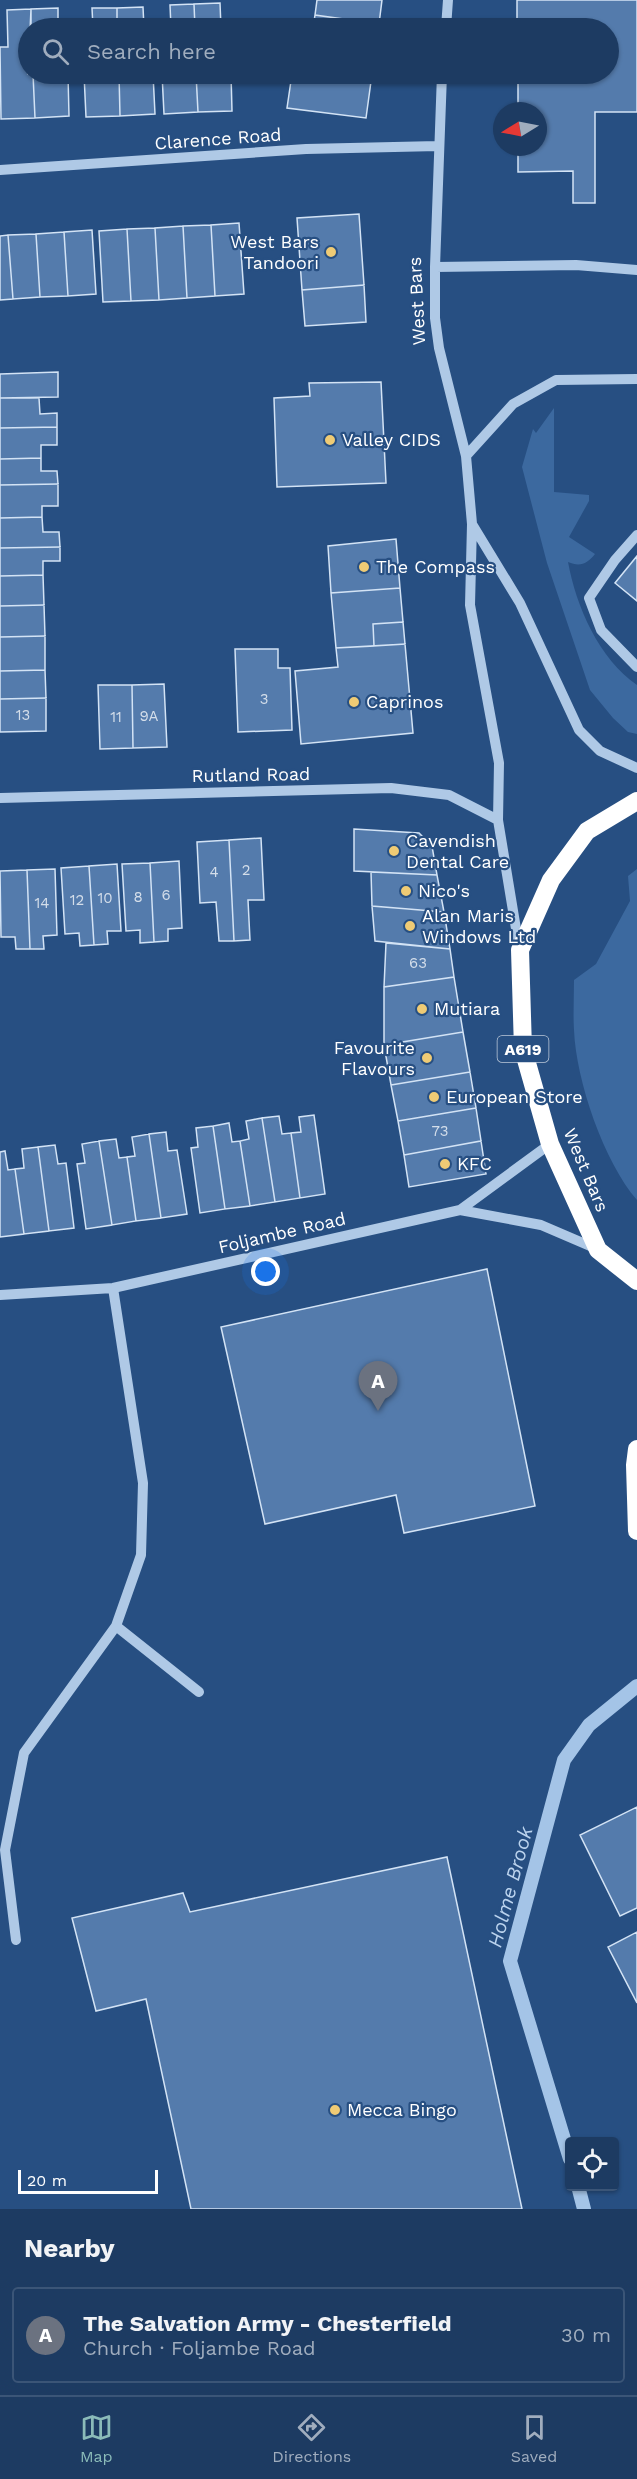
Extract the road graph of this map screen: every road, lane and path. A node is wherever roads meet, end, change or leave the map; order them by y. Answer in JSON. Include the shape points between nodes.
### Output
{"nodes":[{"id":1,"x":448,"y":0,"type":"edge"},
{"id":2,"x":447,"y":18,"type":"edge"},
{"id":3,"x":441,"y":84,"type":"edge"},
{"id":4,"x":438,"y":146,"type":"junction"},
{"id":5,"x":0,"y":170,"type":"edge"},
{"id":6,"x":435,"y":267,"type":"junction"},
{"id":7,"x":637,"y":270,"type":"edge"},
{"id":8,"x":637,"y":379,"type":"edge"},
{"id":9,"x":466,"y":456,"type":"junction"},
{"id":10,"x":472,"y":524,"type":"junction"},
{"id":11,"x":637,"y":535,"type":"edge"},
{"id":12,"x":637,"y":666,"type":"edge"},
{"id":13,"x":637,"y":768,"type":"edge"},
{"id":14,"x":0,"y":798,"type":"edge"},
{"id":15,"x":637,"y":801,"type":"edge"},
{"id":16,"x":498,"y":820,"type":"junction"},
{"id":17,"x":520,"y":950,"type":"junction"},
{"id":18,"x":550,"y":1144,"type":"junction"},
{"id":19,"x":460,"y":1210,"type":"junction"},
{"id":20,"x":598,"y":1250,"type":"junction"},
{"id":21,"x":637,"y":1281,"type":"edge"},
{"id":22,"x":113,"y":1288,"type":"junction"},
{"id":23,"x":0,"y":1295,"type":"edge"},
{"id":24,"x":637,"y":1449,"type":"edge"},
{"id":25,"x":637,"y":1530,"type":"edge"},
{"id":26,"x":116,"y":1626,"type":"junction"},
{"id":27,"x":200,"y":1692,"type":"dead end"},
{"id":28,"x":16,"y":1940,"type":"dead end"}],
"edges":[{"from":1,"to":2,"type":"street"},
{"from":3,"to":4,"type":"street","name":"West Bars"},
{"from":4,"to":5,"type":"street","name":"Clarence Road","via":[[306,149]]},
{"from":4,"to":6,"type":"street","name":"West Bars"},
{"from":6,"to":7,"type":"street","via":[[576,265]]},
{"from":6,"to":9,"type":"street","name":"West Bars","via":[[439,348]]},
{"from":8,"to":9,"type":"street","via":[[556,380],[513,404]]},
{"from":9,"to":10,"type":"street","name":"West Bars"},
{"from":10,"to":13,"type":"street","name":"West Bars","via":[[520,603],[579,730],[600,751]]},
{"from":10,"to":16,"type":"street","name":"West Bars","via":[[470,605],[499,763]]},
{"from":11,"to":12,"type":"street","via":[[589,598],[602,630]]},
{"from":14,"to":16,"type":"street","name":"Rutland Road","via":[[391,788],[448,795]]},
{"from":15,"to":17,"type":"highway","name":"West Bars","number":"A619","via":[[587,831],[551,880]]},
{"from":16,"to":17,"type":"street","name":"West Bars"},
{"from":17,"to":18,"type":"highway","name":"West Bars","number":"A619","via":[[523,1049]]},
{"from":18,"to":19,"type":"street","name":"Foljambe Road"},
{"from":18,"to":20,"type":"highway","name":"West Bars","number":"A619"},
{"from":19,"to":20,"type":"street","via":[[541,1224]]},
{"from":19,"to":22,"type":"street","name":"Foljambe Road"},
{"from":20,"to":21,"type":"highway","name":"West Bars","number":"A619"},
{"from":22,"to":23,"type":"street","name":"Foljambe Road"},
{"from":22,"to":26,"type":"street","via":[[143,1483],[141,1555]]},
{"from":24,"to":25,"type":"highway"},
{"from":26,"to":27,"type":"street"},
{"from":26,"to":28,"type":"street","via":[[24,1753],[5,1850]]}]}
